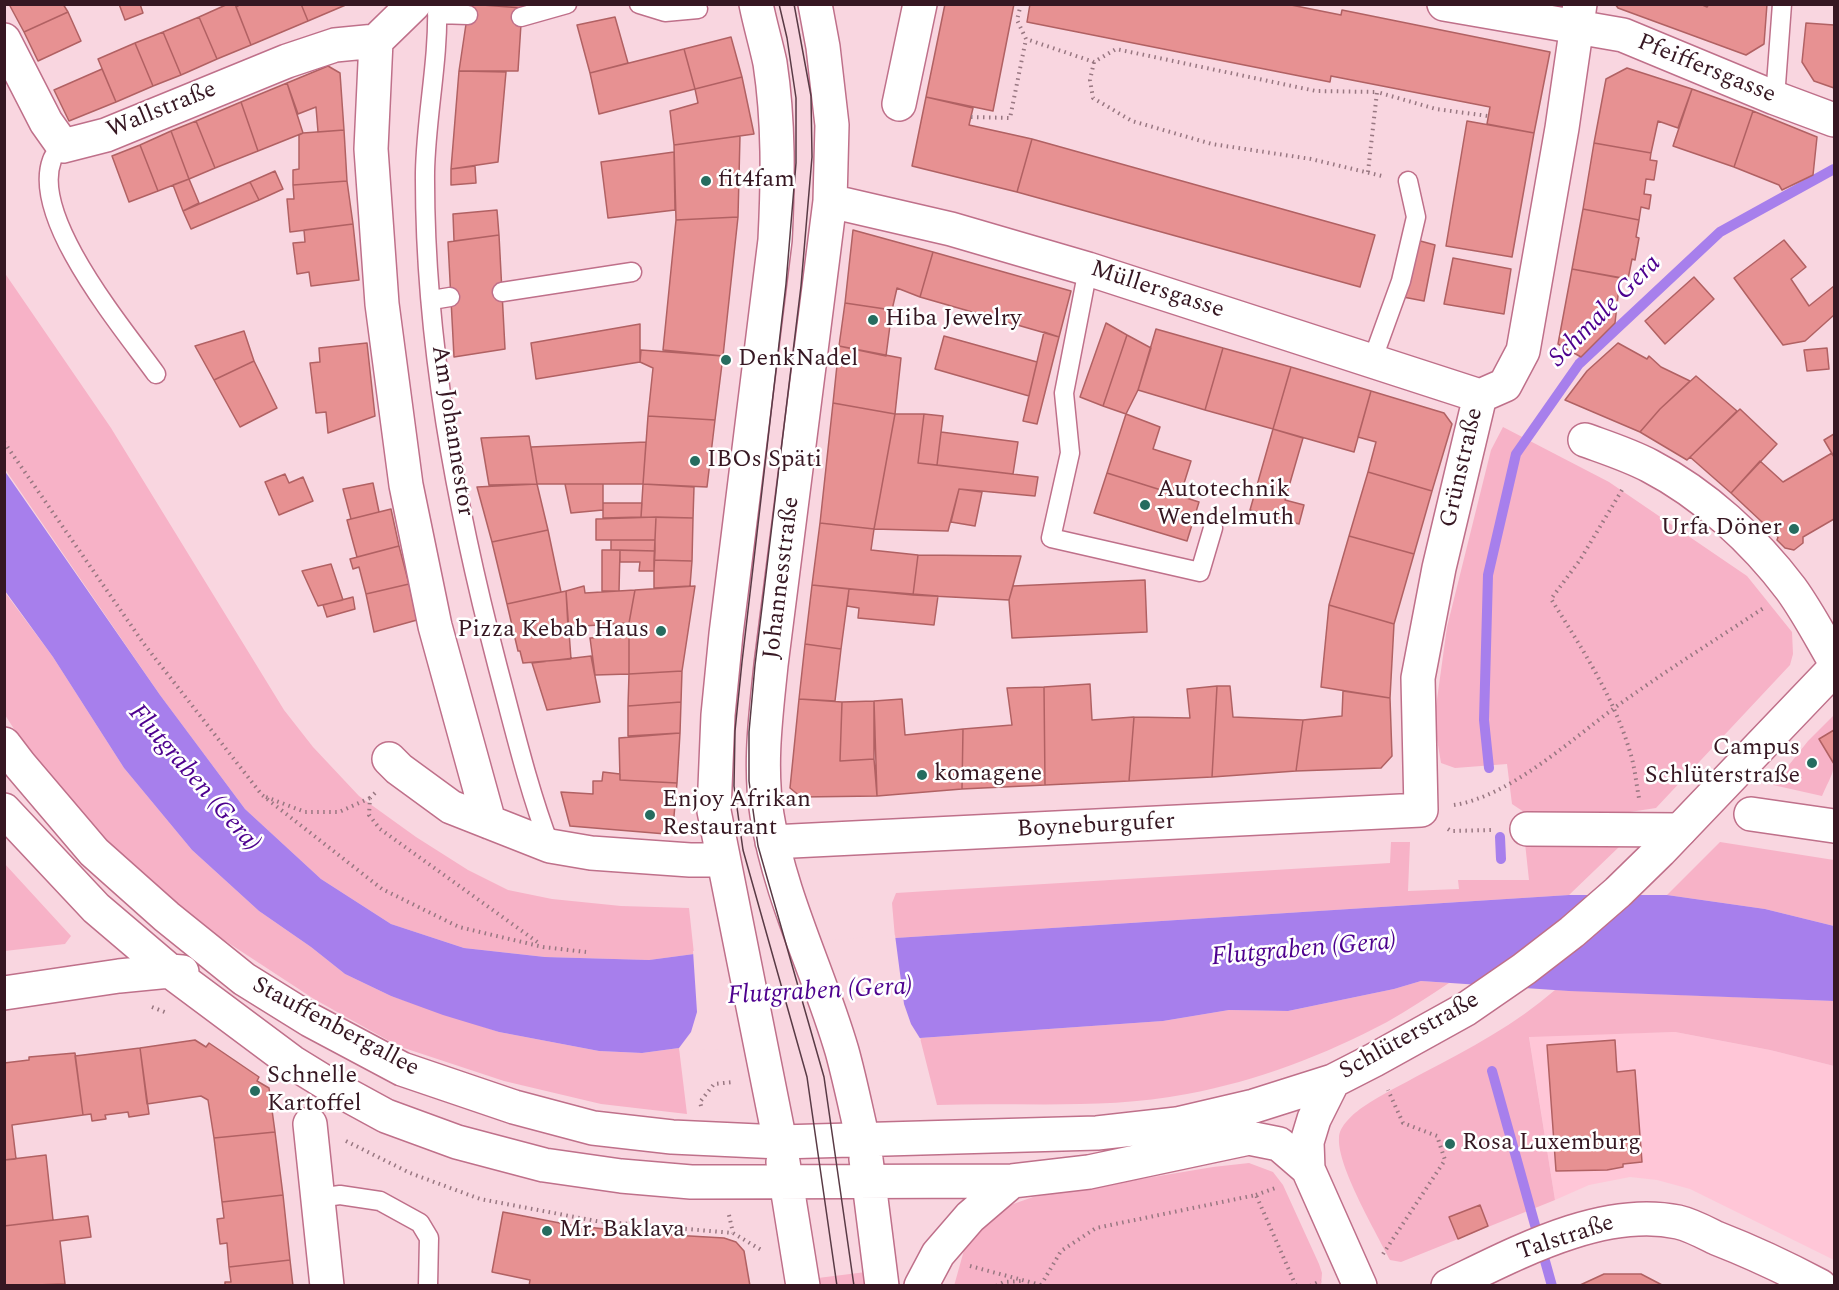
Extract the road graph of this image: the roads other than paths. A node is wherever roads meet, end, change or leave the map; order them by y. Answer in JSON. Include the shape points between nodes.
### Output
{"nodes":[{"id":1,"x":567,"y":4,"type":"edge"},
{"id":2,"x":639,"y":4,"type":"edge"},
{"id":3,"x":756,"y":4,"type":"edge"},
{"id":4,"x":815,"y":4,"type":"edge"},
{"id":5,"x":920,"y":4,"type":"edge"},
{"id":6,"x":1444,"y":4,"type":"edge"},
{"id":7,"x":1782,"y":4,"type":"edge"},
{"id":8,"x":429,"y":8,"type":"edge"},
{"id":9,"x":698,"y":9,"type":"dead end"},
{"id":10,"x":468,"y":15,"type":"dead end"},
{"id":11,"x":1578,"y":15,"type":"edge"},
{"id":12,"x":521,"y":17,"type":"dead end"},
{"id":13,"x":4,"y":40,"type":"edge"},
{"id":14,"x":376,"y":41,"type":"junction"},
{"id":15,"x":1775,"y":98,"type":"junction"},
{"id":16,"x":899,"y":104,"type":"dead end"},
{"id":17,"x":1834,"y":120,"type":"edge"},
{"id":18,"x":63,"y":146,"type":"junction"},
{"id":19,"x":1408,"y":182,"type":"road end"},
{"id":20,"x":830,"y":201,"type":"junction"},
{"id":21,"x":1088,"y":269,"type":"junction"},
{"id":22,"x":632,"y":272,"type":"dead end"},
{"id":23,"x":502,"y":292,"type":"dead end"},
{"id":24,"x":450,"y":297,"type":"dead end"},
{"id":25,"x":432,"y":300,"type":"junction"},
{"id":26,"x":1372,"y":361,"type":"junction"},
{"id":27,"x":156,"y":374,"type":"dead end"},
{"id":28,"x":1480,"y":396,"type":"junction"},
{"id":29,"x":1586,"y":440,"type":"dead end"},
{"id":30,"x":1213,"y":528,"type":"dead end"},
{"id":31,"x":1834,"y":660,"type":"edge"},
{"id":32,"x":1834,"y":669,"type":"edge"},
{"id":33,"x":4,"y":744,"type":"edge"},
{"id":34,"x":394,"y":764,"type":"road end"},
{"id":35,"x":1720,"y":789,"type":"junction"},
{"id":36,"x":4,"y":810,"type":"edge"},
{"id":37,"x":1421,"y":810,"type":"joint"},
{"id":38,"x":1751,"y":814,"type":"joint"},
{"id":39,"x":489,"y":822,"type":"junction"},
{"id":40,"x":1834,"y":826,"type":"edge"},
{"id":41,"x":1527,"y":829,"type":"road end"},
{"id":42,"x":1662,"y":837,"type":"junction"},
{"id":43,"x":772,"y":842,"type":"junction"},
{"id":44,"x":550,"y":846,"type":"junction"},
{"id":45,"x":723,"y":860,"type":"junction"},
{"id":46,"x":170,"y":971,"type":"junction"},
{"id":47,"x":244,"y":979,"type":"junction"},
{"id":48,"x":4,"y":993,"type":"edge"},
{"id":49,"x":1333,"y":1081,"type":"junction"},
{"id":50,"x":310,"y":1124,"type":"dead end"},
{"id":51,"x":862,"y":1140,"type":"junction"},
{"id":52,"x":780,"y":1142,"type":"junction"},
{"id":53,"x":1308,"y":1169,"type":"junction"},
{"id":54,"x":1012,"y":1181,"type":"junction"},
{"id":55,"x":869,"y":1182,"type":"junction"},
{"id":56,"x":786,"y":1183,"type":"junction"},
{"id":57,"x":318,"y":1198,"type":"junction"},
{"id":58,"x":1356,"y":1276,"type":"edge"},
{"id":59,"x":327,"y":1286,"type":"edge"},
{"id":60,"x":428,"y":1286,"type":"edge"},
{"id":61,"x":803,"y":1286,"type":"edge"},
{"id":62,"x":882,"y":1286,"type":"edge"},
{"id":63,"x":921,"y":1286,"type":"edge"},
{"id":64,"x":1448,"y":1286,"type":"edge"},
{"id":65,"x":1820,"y":1286,"type":"edge"}],
"edges":[{"from":1,"to":12,"type":"lane"},
{"from":2,"to":9,"type":"lane","via":[[666,12]]},
{"from":3,"to":45,"type":"street","name":"Johannesstraße","via":[[770,62],[776,125],[775,240],[718,715],[714,811]]},
{"from":4,"to":20,"type":"street","name":"Johannesstraße","via":[[832,125]]},
{"from":5,"to":16,"type":"street"},
{"from":6,"to":11,"type":"street","name":"Pfeiffersgasse"},
{"from":7,"to":15,"type":"lane"},
{"from":8,"to":10,"type":"lane"},
{"from":8,"to":14,"type":"street"},
{"from":8,"to":25,"type":"lane","name":"Am Johannestor","via":[[438,32],[425,171]]},
{"from":11,"to":15,"type":"street","name":"Pfeiffersgasse"},
{"from":11,"to":28,"type":"street","name":"Grünstraße","via":[[1523,351],[1505,384]]},
{"from":13,"to":18,"type":"street","via":[[46,122]]},
{"from":14,"to":18,"type":"street","name":"Wallstraße","via":[[335,45],[287,61],[106,135]]},
{"from":14,"to":39,"type":"street","name":"Am Johannestor","via":[[371,149],[382,304],[406,485],[435,626]]},
{"from":15,"to":17,"type":"street","name":"Pfeiffersgasse"},
{"from":18,"to":27,"type":"lane","via":[[52,159],[48,182],[54,216],[80,267]]},
{"from":19,"to":26,"type":"lane","via":[[1416,217],[1401,281]]},
{"from":20,"to":21,"type":"street","name":"Müllersgasse","via":[[951,229]]},
{"from":20,"to":43,"type":"street","name":"Johannesstraße","via":[[764,733],[764,780]]},
{"from":21,"to":26,"type":"street","name":"Müllersgasse"},
{"from":21,"to":30,"type":"lane","via":[[1064,393],[1070,453],[1051,538],[1200,572]]},
{"from":22,"to":23,"type":"lane"},
{"from":24,"to":25,"type":"lane"},
{"from":25,"to":44,"type":"lane","name":"Am Johannestor","via":[[441,397],[484,614],[533,801]]},
{"from":26,"to":28,"type":"street","name":"Müllersgasse"},
{"from":28,"to":37,"type":"street","name":"Grünstraße","via":[[1439,568],[1418,678]]},
{"from":29,"to":31,"type":"street","via":[[1637,460],[1715,510],[1754,546],[1791,589]]},
{"from":32,"to":35,"type":"street","name":"Schlüterstraße"},
{"from":33,"to":47,"type":"street","name":"Stauffenbergallee","via":[[94,852],[167,918]]},
{"from":34,"to":39,"type":"street","via":[[451,807]]},
{"from":35,"to":38,"type":"lane"},
{"from":35,"to":42,"type":"street","name":"Schlüterstraße"},
{"from":36,"to":46,"type":"street","name":"Stauffenbergallee","via":[[96,908]]},
{"from":37,"to":43,"type":"street","name":"Boyneburgufer"},
{"from":38,"to":40,"type":"street"},
{"from":39,"to":44,"type":"street"},
{"from":41,"to":42,"type":"street"},
{"from":42,"to":49,"type":"street","name":"Schlüterstraße","via":[[1572,932],[1524,969],[1466,1009]]},
{"from":43,"to":51,"type":"street","name":"Johannesstraße","via":[[789,902],[842,1050]]},
{"from":44,"to":45,"type":"street","via":[[591,853]]},
{"from":45,"to":52,"type":"street","name":"Johannesstraße"},
{"from":46,"to":47,"type":"street"},
{"from":46,"to":48,"type":"street"},
{"from":46,"to":56,"type":"street","name":"Stauffenbergallee","via":[[292,1062],[331,1086],[386,1116],[457,1142],[544,1165],[621,1176],[691,1182]]},
{"from":47,"to":52,"type":"street","name":"Stauffenbergallee","via":[[402,1069],[514,1107],[593,1128],[682,1138]]},
{"from":49,"to":51,"type":"street","name":"Schlüterstraße","via":[[1254,1106],[1177,1124],[1097,1133]]},
{"from":49,"to":53,"type":"street","via":[[1307,1142]]},
{"from":50,"to":57,"type":"street"},
{"from":51,"to":52,"type":"street","name":"Stauffenbergallee"},
{"from":51,"to":55,"type":"street","name":"Johannesstraße"},
{"from":52,"to":56,"type":"street","name":"Johannesstraße"},
{"from":53,"to":54,"type":"street","via":[[1279,1144],[1249,1138],[1089,1172]]},
{"from":53,"to":58,"type":"street"},
{"from":54,"to":55,"type":"street"},
{"from":54,"to":63,"type":"street","via":[[970,1217],[939,1254]]},
{"from":55,"to":56,"type":"street","name":"Stauffenbergallee"},
{"from":55,"to":62,"type":"street","name":"Johannesstraße"},
{"from":56,"to":61,"type":"street","name":"Johannesstraße"},
{"from":57,"to":59,"type":"street"},
{"from":57,"to":60,"type":"lane","via":[[340,1195],[380,1201],[420,1223],[429,1238]]},
{"from":64,"to":65,"type":"street","name":"Talstraße","via":[[1577,1230],[1643,1218],[1679,1222],[1762,1256]]}]}
